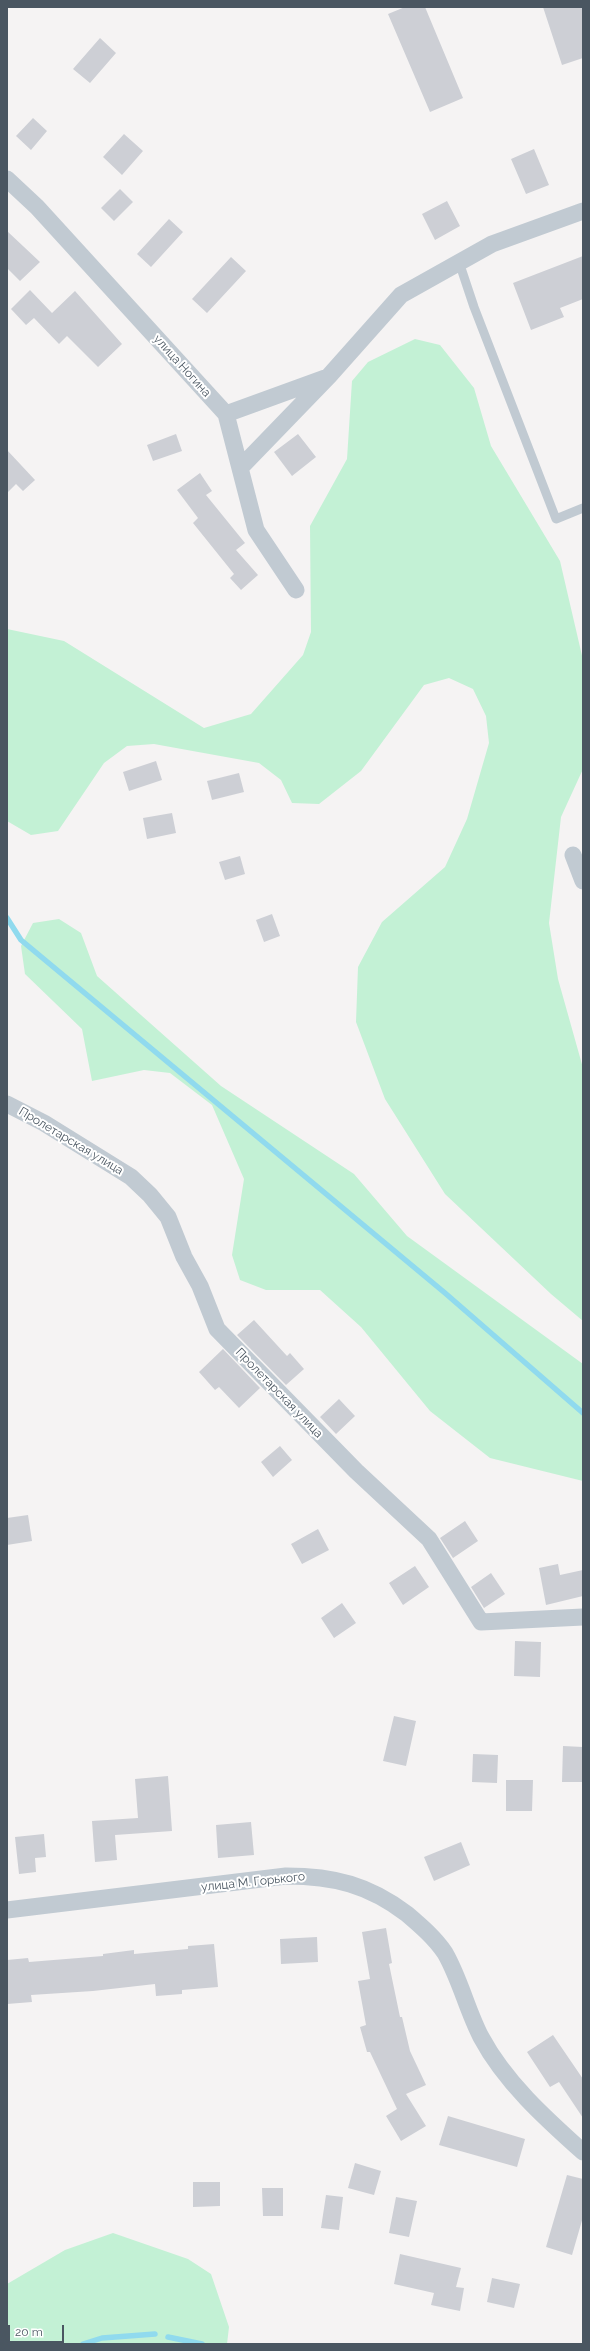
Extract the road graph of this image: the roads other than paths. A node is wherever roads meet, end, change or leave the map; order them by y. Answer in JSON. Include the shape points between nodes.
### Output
{"nodes":[{"id":1,"x":7,"y":179,"type":"edge"},
{"id":2,"x":583,"y":211,"type":"edge"},
{"id":3,"x":459,"y":262,"type":"junction"},
{"id":4,"x":329,"y":376,"type":"junction"},
{"id":5,"x":226,"y":414,"type":"junction"},
{"id":6,"x":241,"y":467,"type":"junction"},
{"id":7,"x":583,"y":508,"type":"edge"},
{"id":8,"x":296,"y":590,"type":"dead end"},
{"id":9,"x":573,"y":855,"type":"dead end"},
{"id":10,"x":583,"y":881,"type":"edge"},
{"id":11,"x":7,"y":1104,"type":"edge"},
{"id":12,"x":583,"y":1617,"type":"edge"},
{"id":13,"x":7,"y":1910,"type":"edge"},
{"id":14,"x":583,"y":2152,"type":"edge"}],
"edges":[{"from":1,"to":5,"type":"street","name":"улица Ногина","via":[[37,207]]},
{"from":2,"to":3,"type":"street","via":[[492,244]]},
{"from":3,"to":4,"type":"street","via":[[401,295]]},
{"from":3,"to":7,"type":"lane","via":[[556,519]]},
{"from":4,"to":5,"type":"street"},
{"from":4,"to":6,"type":"street"},
{"from":5,"to":6,"type":"street","name":"улица Ногина"},
{"from":6,"to":8,"type":"street","name":"улица Ногина","via":[[256,530]]},
{"from":9,"to":10,"type":"street"},
{"from":11,"to":12,"type":"street","name":"Пролетарская улица","via":[[44,1123],[131,1177],[150,1195],[168,1217],[217,1329],[356,1471],[429,1540],[481,1622]]},
{"from":13,"to":14,"type":"street","name":"улица М. Горького","via":[[286,1876],[316,1876],[370,1890],[425,1928],[444,1953],[481,2037],[510,2080]]}]}
